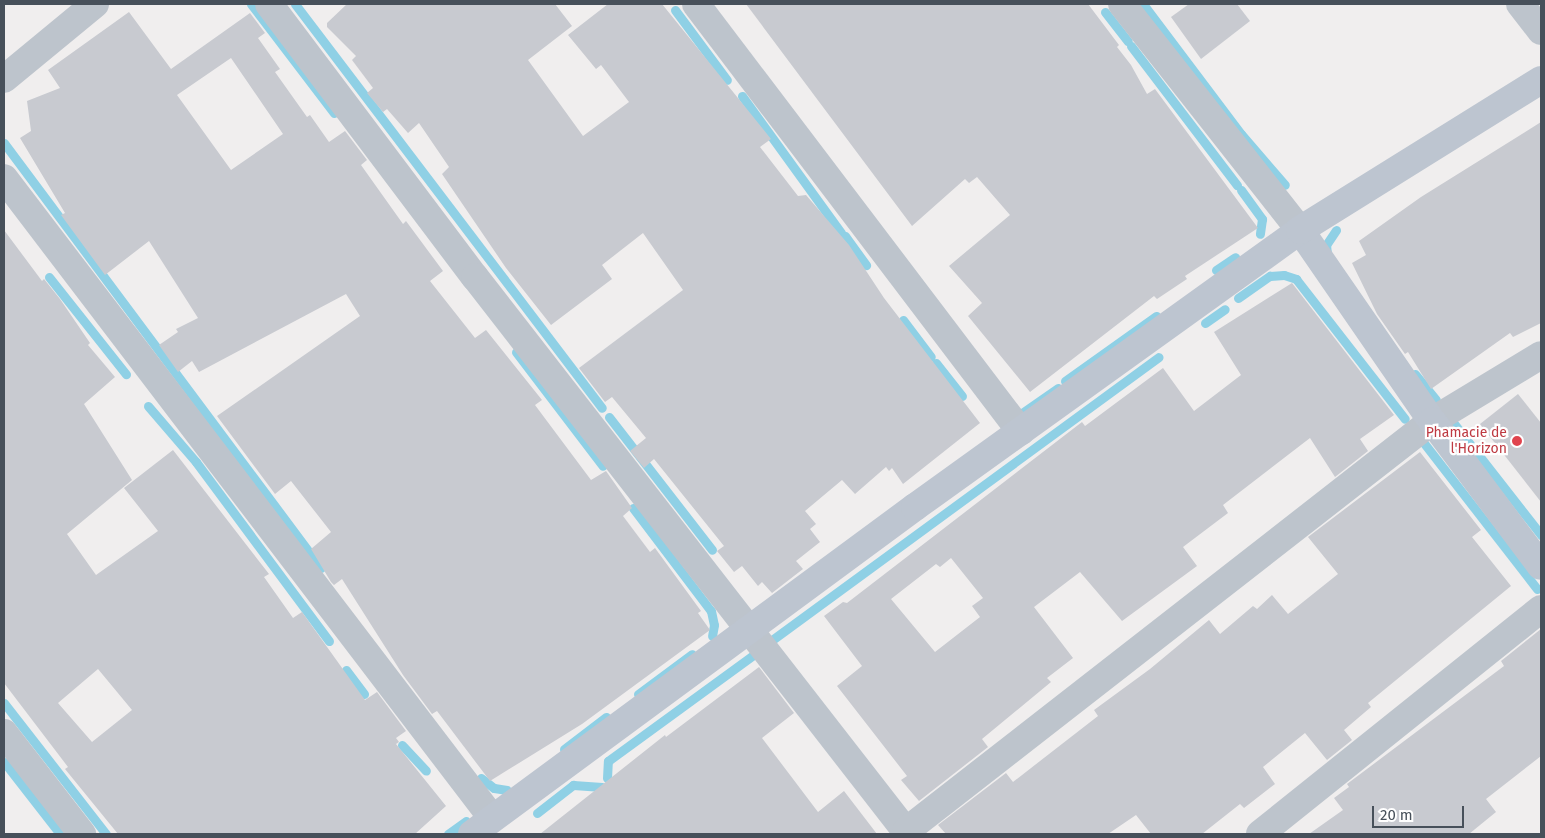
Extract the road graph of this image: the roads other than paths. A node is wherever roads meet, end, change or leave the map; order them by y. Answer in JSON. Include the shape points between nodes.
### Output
{"nodes":[{"id":1,"x":95,"y":4,"type":"edge"},
{"id":2,"x":269,"y":4,"type":"edge"},
{"id":3,"x":696,"y":4,"type":"edge"},
{"id":4,"x":1122,"y":4,"type":"edge"},
{"id":5,"x":1520,"y":4,"type":"edge"},
{"id":6,"x":1541,"y":31,"type":"edge"},
{"id":7,"x":4,"y":79,"type":"edge"},
{"id":8,"x":1541,"y":80,"type":"edge"},
{"id":9,"x":4,"y":178,"type":"edge"},
{"id":10,"x":1300,"y":230,"type":"junction"},
{"id":11,"x":1541,"y":354,"type":"edge"},
{"id":12,"x":1432,"y":421,"type":"junction"},
{"id":13,"x":1020,"y":432,"type":"junction"},
{"id":14,"x":1541,"y":566,"type":"edge"},
{"id":15,"x":1541,"y":609,"type":"edge"},
{"id":16,"x":750,"y":631,"type":"junction"},
{"id":17,"x":4,"y":733,"type":"edge"},
{"id":18,"x":482,"y":826,"type":"edge"},
{"id":19,"x":907,"y":833,"type":"edge"},
{"id":20,"x":82,"y":834,"type":"edge"},
{"id":21,"x":1260,"y":834,"type":"edge"}],
"edges":[{"from":1,"to":7,"type":"street"},
{"from":2,"to":16,"type":"street","via":[[475,277]]},
{"from":3,"to":13,"type":"street"},
{"from":4,"to":10,"type":"street"},
{"from":5,"to":6,"type":"street"},
{"from":8,"to":10,"type":"main road"},
{"from":9,"to":18,"type":"street"},
{"from":10,"to":12,"type":"main road"},
{"from":10,"to":13,"type":"main road"},
{"from":11,"to":12,"type":"street"},
{"from":12,"to":14,"type":"main road"},
{"from":12,"to":19,"type":"street"},
{"from":13,"to":16,"type":"main road"},
{"from":15,"to":21,"type":"street"},
{"from":16,"to":18,"type":"main road"},
{"from":16,"to":19,"type":"street"},
{"from":17,"to":20,"type":"street"}]}
